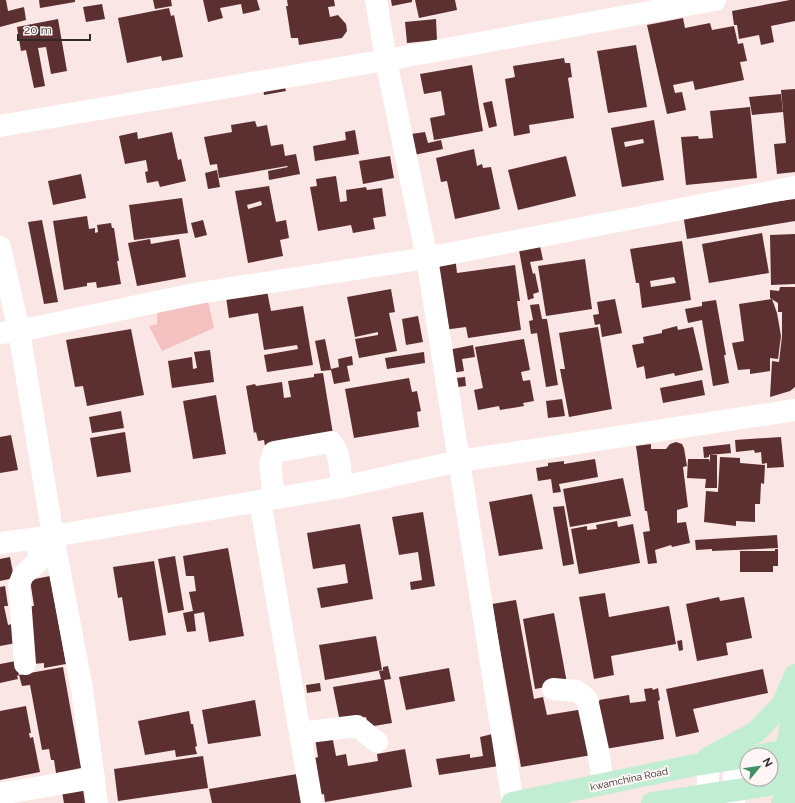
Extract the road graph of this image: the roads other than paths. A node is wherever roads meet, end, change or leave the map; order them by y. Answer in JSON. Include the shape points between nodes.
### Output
{"nodes":[{"id":1,"x":376,"y":0,"type":"edge"},
{"id":2,"x":715,"y":0,"type":"edge"},
{"id":3,"x":386,"y":60,"type":"junction"},
{"id":4,"x":0,"y":126,"type":"edge"},
{"id":5,"x":795,"y":187,"type":"edge"},
{"id":6,"x":0,"y":247,"type":"edge"},
{"id":7,"x":427,"y":258,"type":"junction"},
{"id":8,"x":10,"y":332,"type":"edge"},
{"id":9,"x":795,"y":410,"type":"edge"},
{"id":10,"x":459,"y":461,"type":"junction"},
{"id":11,"x":342,"y":487,"type":"junction"},
{"id":12,"x":267,"y":499,"type":"junction"},
{"id":13,"x":47,"y":537,"type":"junction"},
{"id":14,"x":0,"y":543,"type":"edge"},
{"id":15,"x":25,"y":664,"type":"dead end"},
{"id":16,"x":795,"y":675,"type":"edge"},
{"id":17,"x":553,"y":689,"type":"dead end"},
{"id":18,"x":795,"y":704,"type":"edge"},
{"id":19,"x":300,"y":732,"type":"junction"},
{"id":20,"x":377,"y":742,"type":"dead end"},
{"id":21,"x":791,"y":750,"type":"edge"},
{"id":22,"x":779,"y":752,"type":"edge"},
{"id":23,"x":739,"y":758,"type":"edge"},
{"id":24,"x":702,"y":765,"type":"junction"},
{"id":25,"x":739,"y":769,"type":"edge"},
{"id":26,"x":94,"y":778,"type":"junction"},
{"id":27,"x":603,"y":784,"type":"junction"},
{"id":28,"x":789,"y":790,"type":"edge"},
{"id":29,"x":0,"y":794,"type":"edge"},
{"id":30,"x":734,"y":796,"type":"edge"},
{"id":31,"x":708,"y":799,"type":"edge"},
{"id":32,"x":677,"y":801,"type":"edge"},
{"id":33,"x":97,"y":803,"type":"edge"},
{"id":34,"x":312,"y":803,"type":"edge"},
{"id":35,"x":513,"y":803,"type":"edge"},
{"id":36,"x":652,"y":803,"type":"edge"}],
"edges":[{"from":1,"to":3,"type":"street"},
{"from":2,"to":3,"type":"street"},
{"from":3,"to":4,"type":"street"},
{"from":3,"to":7,"type":"street"},
{"from":5,"to":7,"type":"street"},
{"from":6,"to":8,"type":"street"},
{"from":7,"to":8,"type":"street","via":[[199,293]]},
{"from":7,"to":10,"type":"street"},
{"from":8,"to":13,"type":"street"},
{"from":9,"to":10,"type":"street"},
{"from":10,"to":11,"type":"street"},
{"from":10,"to":35,"type":"street"},
{"from":11,"to":12,"type":"street"},
{"from":11,"to":12,"type":"street","via":[[336,446],[331,442],[274,452],[270,464]]},
{"from":12,"to":13,"type":"street"},
{"from":12,"to":19,"type":"street"},
{"from":13,"to":14,"type":"street"},
{"from":13,"to":15,"type":"street","via":[[38,562],[23,575],[19,585]]},
{"from":13,"to":26,"type":"street","via":[[82,689]]},
{"from":16,"to":24,"type":"main road","via":[[782,705],[756,732]]},
{"from":17,"to":27,"type":"street","via":[[577,691],[587,700]]},
{"from":18,"to":21,"type":"main road"},
{"from":19,"to":20,"type":"street","via":[[357,726]]},
{"from":19,"to":34,"type":"street"},
{"from":21,"to":22,"type":"main road"},
{"from":21,"to":28,"type":"main road"},
{"from":23,"to":24,"type":"main road","name":"kwamchina Road"},
{"from":24,"to":27,"type":"main road","name":"kwamchina Road"},
{"from":24,"to":31,"type":"street"},
{"from":25,"to":30,"type":"street"},
{"from":26,"to":29,"type":"street"},
{"from":26,"to":33,"type":"street"},
{"from":27,"to":35,"type":"main road","name":"kwamchina Road"},
{"from":28,"to":30,"type":"main road"},
{"from":30,"to":31,"type":"main road"},
{"from":31,"to":32,"type":"main road"},
{"from":32,"to":36,"type":"main road"}]}
